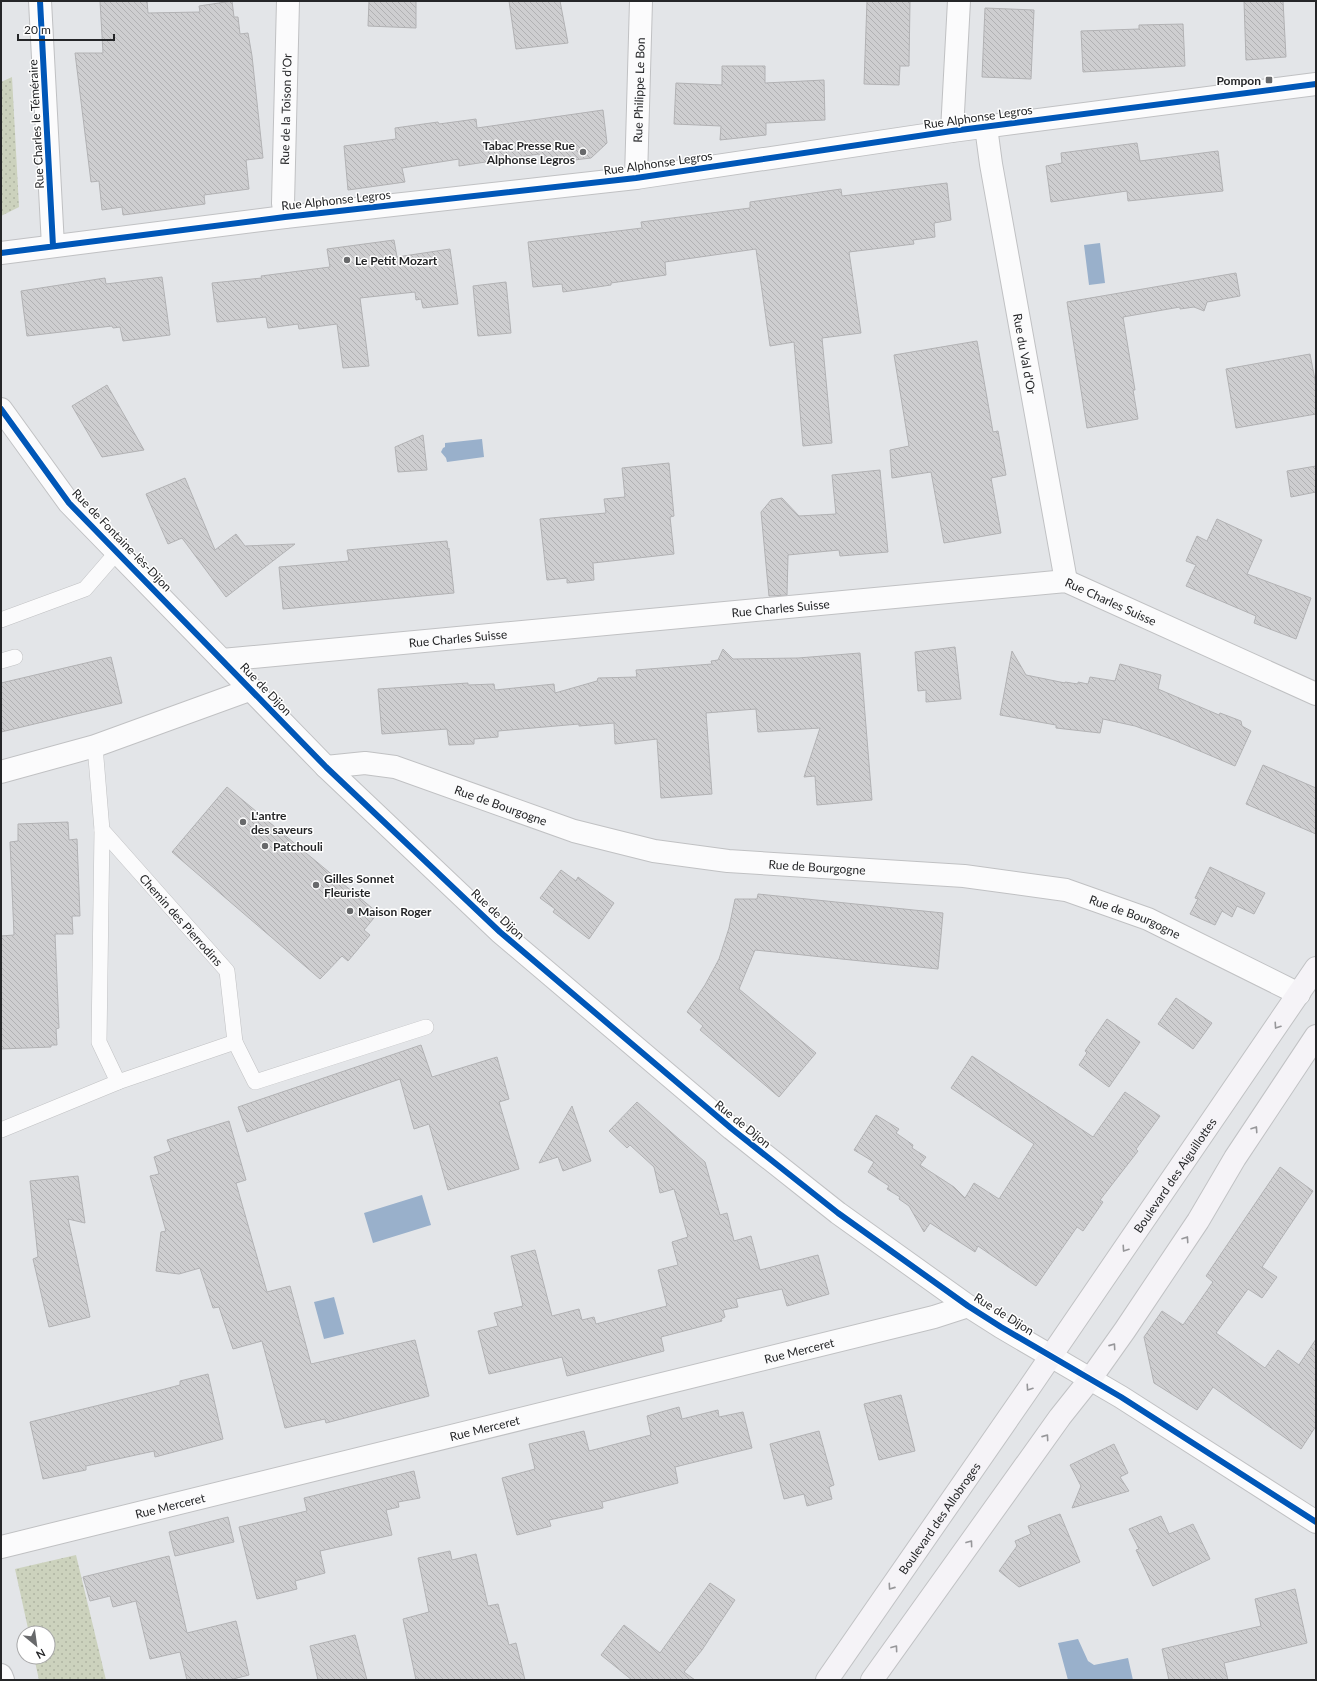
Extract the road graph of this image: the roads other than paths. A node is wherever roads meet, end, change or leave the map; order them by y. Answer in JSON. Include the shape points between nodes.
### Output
{"nodes":[{"id":1,"x":40,"y":1,"type":"edge"},
{"id":2,"x":288,"y":1,"type":"edge"},
{"id":3,"x":641,"y":1,"type":"edge"},
{"id":4,"x":959,"y":1,"type":"edge"},
{"id":5,"x":1316,"y":84,"type":"edge"},
{"id":6,"x":986,"y":127,"type":"junction"},
{"id":7,"x":952,"y":131,"type":"junction"},
{"id":8,"x":636,"y":178,"type":"junction"},
{"id":9,"x":285,"y":217,"type":"junction"},
{"id":10,"x":53,"y":246,"type":"junction"},
{"id":11,"x":1,"y":253,"type":"edge"},
{"id":12,"x":1,"y":409,"type":"edge"},
{"id":13,"x":117,"y":552,"type":"junction"},
{"id":14,"x":1066,"y":581,"type":"junction"},
{"id":15,"x":1,"y":620,"type":"edge"},
{"id":16,"x":222,"y":660,"type":"junction"},
{"id":17,"x":252,"y":689,"type":"junction"},
{"id":18,"x":1316,"y":694,"type":"edge"},
{"id":19,"x":95,"y":746,"type":"junction"},
{"id":20,"x":326,"y":767,"type":"junction"},
{"id":21,"x":1,"y":772,"type":"edge"},
{"id":22,"x":102,"y":830,"type":"junction"},
{"id":23,"x":1316,"y":968,"type":"edge"},
{"id":24,"x":1299,"y":994,"type":"junction"},
{"id":25,"x":426,"y":1027,"type":"dead end"},
{"id":26,"x":1316,"y":1036,"type":"edge"},
{"id":27,"x":235,"y":1042,"type":"junction"},
{"id":28,"x":118,"y":1082,"type":"junction"},
{"id":29,"x":1,"y":1130,"type":"edge"},
{"id":30,"x":968,"y":1306,"type":"junction"},
{"id":31,"x":1050,"y":1356,"type":"junction"},
{"id":32,"x":1091,"y":1378,"type":"junction"},
{"id":33,"x":1316,"y":1522,"type":"edge"},
{"id":34,"x":1,"y":1547,"type":"edge"},
{"id":35,"x":1,"y":1675,"type":"edge"},
{"id":36,"x":3,"y":1680,"type":"edge"},
{"id":37,"x":826,"y":1680,"type":"edge"},
{"id":38,"x":872,"y":1680,"type":"edge"}],
"edges":[{"from":1,"to":10,"type":"street","name":"Rue Charles le Téméraire"},
{"from":2,"to":9,"type":"street","name":"Rue de la Toison d'Or","via":[[283,203]]},
{"from":3,"to":8,"type":"street","name":"Rue Philippe Le Bon"},
{"from":4,"to":7,"type":"street"},
{"from":5,"to":6,"type":"street","name":"Rue Alphonse Legros"},
{"from":6,"to":7,"type":"street","name":"Rue Alphonse Legros"},
{"from":6,"to":14,"type":"street","name":"Rue du Val d'Or"},
{"from":7,"to":8,"type":"street","name":"Rue Alphonse Legros"},
{"from":8,"to":9,"type":"street","name":"Rue Alphonse Legros"},
{"from":9,"to":10,"type":"street","name":"Rue Alphonse Legros"},
{"from":10,"to":11,"type":"street","name":"Rue Alphonse Legros"},
{"from":12,"to":13,"type":"street","name":"Rue de Fontaine-lès-Dijon","via":[[69,503]]},
{"from":13,"to":15,"type":"lane","via":[[85,589]]},
{"from":13,"to":16,"type":"street","name":"Rue de Fontaine-lès-Dijon"},
{"from":14,"to":16,"type":"street","name":"Rue Charles Suisse"},
{"from":14,"to":18,"type":"street","name":"Rue Charles Suisse"},
{"from":16,"to":17,"type":"street","name":"Rue de Dijon"},
{"from":17,"to":19,"type":"street"},
{"from":17,"to":20,"type":"street","name":"Rue de Dijon"},
{"from":19,"to":21,"type":"street"},
{"from":19,"to":22,"type":"lane"},
{"from":20,"to":24,"type":"street","name":"Rue de Bourgogne","via":[[365,763],[395,767],[574,831],[654,851],[728,861],[964,876],[1066,890],[1148,918]]},
{"from":20,"to":30,"type":"street","name":"Rue de Dijon","via":[[500,932],[732,1130],[838,1214]]},
{"from":22,"to":27,"type":"lane","name":"Chemin des Pierrodins","via":[[227,971]]},
{"from":22,"to":28,"type":"lane","via":[[99,1042]]},
{"from":23,"to":24,"type":"main road","name":"Boulevard des Aiguillottes"},
{"from":24,"to":31,"type":"main road","name":"Boulevard des Aiguillottes","one_way":true},
{"from":25,"to":27,"type":"lane","via":[[255,1082]]},
{"from":32,"to":26,"type":"main road","one_way":true,"via":[[1198,1221],[1235,1158]]},
{"from":27,"to":28,"type":"lane"},
{"from":28,"to":29,"type":"lane"},
{"from":30,"to":31,"type":"street","name":"Rue de Dijon"},
{"from":30,"to":34,"type":"street","name":"Rue Merceret","via":[[934,1317]]},
{"from":31,"to":32,"type":"street","name":"Rue de Dijon"},
{"from":31,"to":37,"type":"main road","name":"Boulevard des Allobroges","one_way":true},
{"from":32,"to":33,"type":"street","name":"Rue de Dijon"},
{"from":38,"to":32,"type":"main road","one_way":true,"via":[[1060,1417]]},
{"from":35,"to":36,"type":"street"}]}
